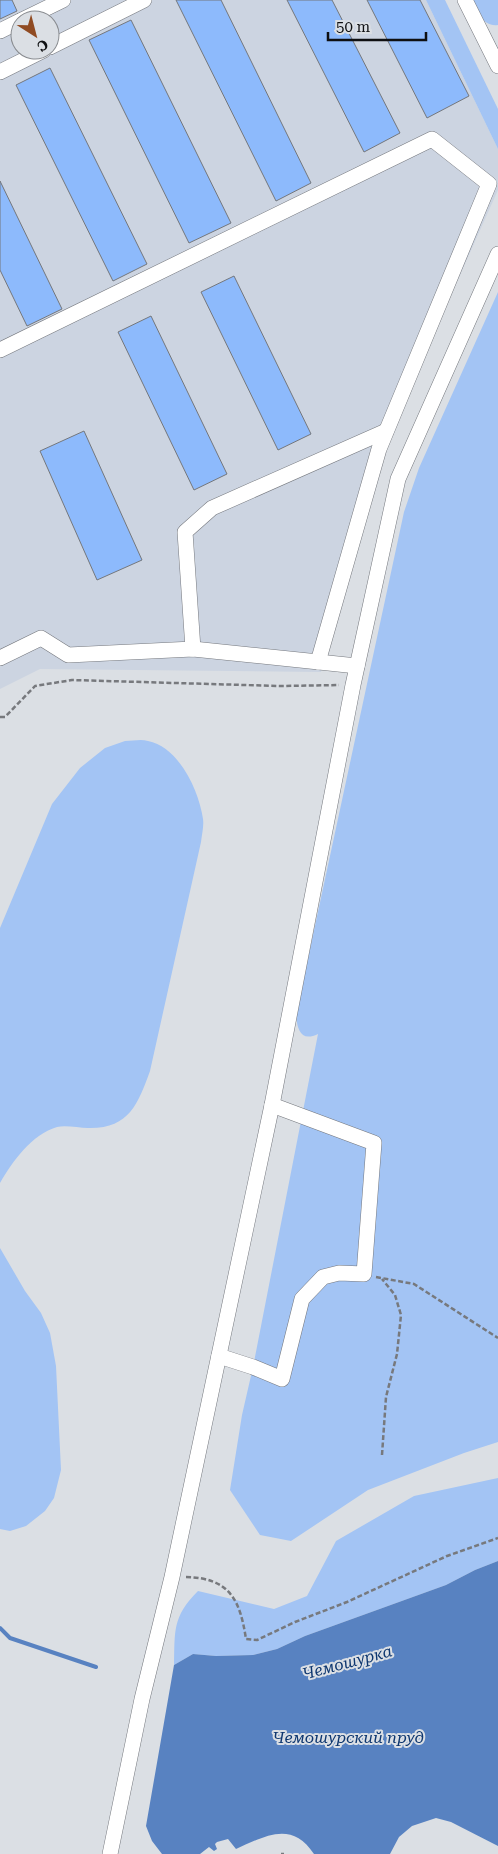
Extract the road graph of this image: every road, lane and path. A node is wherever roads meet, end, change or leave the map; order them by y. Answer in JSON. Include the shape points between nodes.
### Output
{"nodes":[{"id":1,"x":63,"y":0,"type":"edge"},
{"id":2,"x":144,"y":0,"type":"edge"},
{"id":3,"x":465,"y":0,"type":"edge"},
{"id":4,"x":42,"y":10,"type":"edge"},
{"id":5,"x":60,"y":42,"type":"edge"},
{"id":6,"x":24,"y":60,"type":"edge"},
{"id":7,"x":498,"y":66,"type":"edge"},
{"id":8,"x":0,"y":72,"type":"edge"},
{"id":9,"x":498,"y":254,"type":"edge"},
{"id":10,"x":0,"y":350,"type":"edge"},
{"id":11,"x":386,"y":431,"type":"junction"},
{"id":12,"x":192,"y":649,"type":"junction"},
{"id":13,"x":0,"y":658,"type":"edge"},
{"id":14,"x":318,"y":662,"type":"junction"},
{"id":15,"x":357,"y":666,"type":"junction"},
{"id":16,"x":353,"y":685,"type":"junction"},
{"id":17,"x":0,"y":717,"type":"edge"},
{"id":18,"x":272,"y":1105,"type":"junction"},
{"id":19,"x":364,"y":1274,"type":"junction"},
{"id":20,"x":382,"y":1279,"type":"junction"},
{"id":21,"x":498,"y":1338,"type":"edge"},
{"id":22,"x":219,"y":1356,"type":"junction"},
{"id":23,"x":382,"y":1455,"type":"dead end"},
{"id":24,"x":498,"y":1538,"type":"edge"},
{"id":25,"x":172,"y":1577,"type":"junction"},
{"id":26,"x":110,"y":1854,"type":"edge"}],
"edges":[{"from":1,"to":4,"type":"street"},
{"from":2,"to":5,"type":"street"},
{"from":3,"to":7,"type":"street"},
{"from":6,"to":8,"type":"street"},
{"from":9,"to":15,"type":"street","via":[[398,479]]},
{"from":10,"to":11,"type":"street","via":[[432,139],[489,184]]},
{"from":11,"to":12,"type":"street","via":[[212,508],[185,532]]},
{"from":11,"to":14,"type":"street"},
{"from":12,"to":13,"type":"street","via":[[68,655],[41,638]]},
{"from":12,"to":14,"type":"street"},
{"from":14,"to":15,"type":"street"},
{"from":15,"to":16,"type":"street"},
{"from":16,"to":17,"type":"path","via":[[72,680],[35,686],[6,716]]},
{"from":16,"to":18,"type":"street"},
{"from":18,"to":19,"type":"street","via":[[374,1143]]},
{"from":18,"to":22,"type":"street"},
{"from":19,"to":20,"type":"path"},
{"from":19,"to":22,"type":"street","via":[[339,1273],[323,1277],[302,1299],[282,1380]]},
{"from":20,"to":21,"type":"path","via":[[414,1284]]},
{"from":20,"to":23,"type":"path","via":[[395,1295],[401,1315],[397,1354],[386,1397]]},
{"from":22,"to":25,"type":"street"},
{"from":24,"to":25,"type":"path","via":[[447,1556],[257,1640],[246,1639],[242,1616],[230,1592],[199,1577]]},
{"from":25,"to":26,"type":"street"}]}
